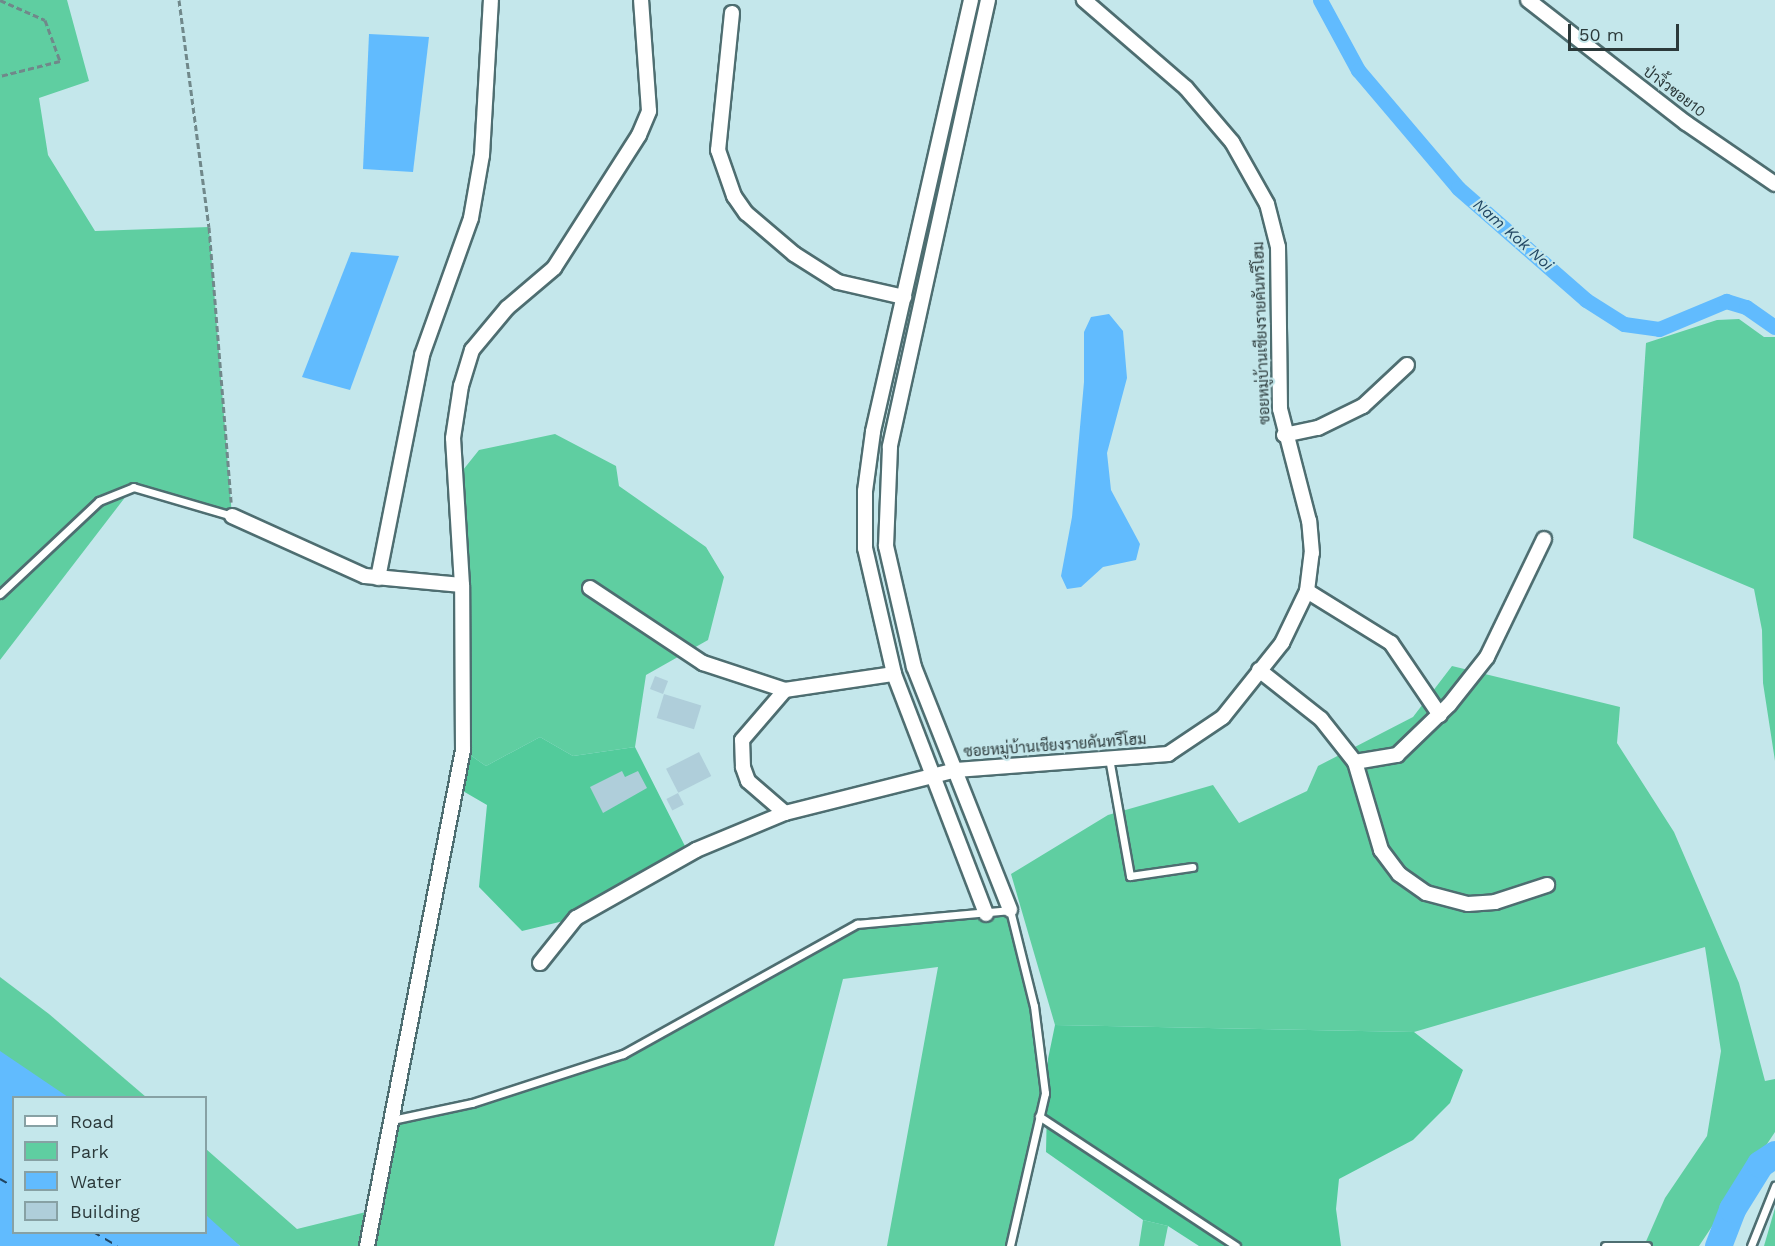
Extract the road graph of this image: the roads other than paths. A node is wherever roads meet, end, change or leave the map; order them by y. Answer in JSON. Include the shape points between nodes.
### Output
{"nodes":[{"id":1,"x":491,"y":0,"type":"edge"},
{"id":2,"x":641,"y":0,"type":"edge"},
{"id":3,"x":971,"y":0,"type":"edge"},
{"id":4,"x":988,"y":0,"type":"edge"},
{"id":5,"x":1084,"y":0,"type":"edge"},
{"id":6,"x":1528,"y":0,"type":"edge"},
{"id":7,"x":732,"y":13,"type":"dead end"},
{"id":8,"x":940,"y":143,"type":"junction"},
{"id":9,"x":956,"y":148,"type":"junction"},
{"id":10,"x":1775,"y":184,"type":"edge"},
{"id":11,"x":904,"y":297,"type":"junction"},
{"id":12,"x":1407,"y":365,"type":"dead end"},
{"id":13,"x":873,"y":432,"type":"junction"},
{"id":14,"x":893,"y":435,"type":"junction"},
{"id":15,"x":1284,"y":435,"type":"junction"},
{"id":16,"x":232,"y":516,"type":"joint"},
{"id":17,"x":1544,"y":539,"type":"dead end"},
{"id":18,"x":886,"y":546,"type":"junction"},
{"id":19,"x":865,"y":548,"type":"junction"},
{"id":20,"x":378,"y":578,"type":"junction"},
{"id":21,"x":462,"y":585,"type":"junction"},
{"id":22,"x":590,"y":588,"type":"dead end"},
{"id":23,"x":1307,"y":591,"type":"junction"},
{"id":24,"x":0,"y":594,"type":"edge"},
{"id":25,"x":914,"y":667,"type":"junction"},
{"id":26,"x":1259,"y":670,"type":"junction"},
{"id":27,"x":894,"y":674,"type":"junction"},
{"id":28,"x":785,"y":690,"type":"junction"},
{"id":29,"x":1440,"y":716,"type":"junction"},
{"id":30,"x":1109,"y":758,"type":"junction"},
{"id":31,"x":1355,"y":762,"type":"junction"},
{"id":32,"x":956,"y":770,"type":"junction"},
{"id":33,"x":935,"y":776,"type":"junction"},
{"id":34,"x":785,"y":813,"type":"junction"},
{"id":35,"x":1192,"y":867,"type":"dead end"},
{"id":36,"x":1547,"y":885,"type":"dead end"},
{"id":37,"x":1010,"y":910,"type":"junction"},
{"id":38,"x":986,"y":914,"type":"junction"},
{"id":39,"x":540,"y":963,"type":"dead end"},
{"id":40,"x":1039,"y":1116,"type":"junction"},
{"id":41,"x":392,"y":1120,"type":"junction"},
{"id":42,"x":1775,"y":1186,"type":"edge"},
{"id":43,"x":367,"y":1246,"type":"edge"},
{"id":44,"x":1010,"y":1246,"type":"edge"},
{"id":45,"x":1236,"y":1246,"type":"edge"},
{"id":46,"x":1605,"y":1246,"type":"edge"},
{"id":47,"x":1647,"y":1246,"type":"edge"},
{"id":48,"x":1751,"y":1246,"type":"edge"}],
"edges":[{"from":1,"to":20,"type":"street","via":[[482,155],[471,218],[422,355]]},
{"from":2,"to":21,"type":"street","via":[[649,111],[639,135],[554,268],[507,308],[469,359],[453,438]]},
{"from":3,"to":8,"type":"street"},
{"from":4,"to":9,"type":"street","name":"ซอยหมู่บ้านเชียงรายคันทรีโฮม"},
{"from":5,"to":15,"type":"street","name":"ซอยหมู่บ้านเชียงรายคันทรีโฮม","via":[[1186,88],[1232,142],[1267,204],[1278,247],[1280,409]]},
{"from":6,"to":10,"type":"street","name":"ป่างิ้วซอย10","via":[[1686,123]]},
{"from":7,"to":11,"type":"street","via":[[718,150],[734,196],[747,213],[794,254],[838,282]]},
{"from":8,"to":9,"type":"lane"},
{"from":8,"to":11,"type":"street"},
{"from":9,"to":14,"type":"street","name":"ซอยหมู่บ้านเชียงรายคันทรีโฮม"},
{"from":11,"to":13,"type":"street"},
{"from":12,"to":15,"type":"street","via":[[1363,406],[1318,428]]},
{"from":13,"to":14,"type":"lane"},
{"from":13,"to":19,"type":"street","via":[[865,491]]},
{"from":14,"to":18,"type":"street","name":"ซอยหมู่บ้านเชียงรายคันทรีโฮม","via":[[885,492]]},
{"from":15,"to":23,"type":"street","name":"ซอยหมู่บ้านเชียงรายคันทรีโฮม","via":[[1309,521],[1312,553]]},
{"from":16,"to":20,"type":"street","via":[[310,554]]},
{"from":16,"to":24,"type":"lane","via":[[133,487],[99,501]]},
{"from":17,"to":29,"type":"street","via":[[1487,657]]},
{"from":18,"to":19,"type":"lane"},
{"from":18,"to":25,"type":"street","name":"ซอยหมู่บ้านเชียงรายคันทรีโฮม"},
{"from":19,"to":27,"type":"street","via":[[876,610]]},
{"from":20,"to":21,"type":"street"},
{"from":21,"to":41,"type":"street","via":[[463,750]]},
{"from":22,"to":28,"type":"street","via":[[703,663]]},
{"from":23,"to":26,"type":"street","name":"ซอยหมู่บ้านเชียงรายคันทรีโฮม","via":[[1281,643]]},
{"from":23,"to":29,"type":"street","via":[[1391,643]]},
{"from":25,"to":27,"type":"lane"},
{"from":25,"to":32,"type":"street","name":"ซอยหมู่บ้านเชียงรายคันทรีโฮม"},
{"from":26,"to":30,"type":"street","name":"ซอยหมู่บ้านเชียงรายคันทรีโฮม","via":[[1223,717],[1168,754]]},
{"from":26,"to":31,"type":"street","via":[[1321,719]]},
{"from":27,"to":28,"type":"street"},
{"from":27,"to":33,"type":"street"},
{"from":28,"to":34,"type":"street","via":[[742,740],[741,754],[748,781]]},
{"from":29,"to":31,"type":"street","via":[[1397,755]]},
{"from":30,"to":32,"type":"street","name":"ซอยหมู่บ้านเชียงรายคันทรีโฮม"},
{"from":30,"to":35,"type":"lane","via":[[1130,876]]},
{"from":31,"to":36,"type":"street","via":[[1381,850],[1399,874],[1426,893],[1468,904],[1495,902]]},
{"from":32,"to":33,"type":"street","name":"ซอยหมู่บ้านเชียงรายคันทรีโฮม"},
{"from":32,"to":37,"type":"street","name":"ซอยหมู่บ้านเชียงรายคันทรีโฮม"},
{"from":33,"to":34,"type":"street","name":"ซอยหมู่บ้านเชียงรายคันทรีโฮม"},
{"from":33,"to":38,"type":"street"},
{"from":34,"to":39,"type":"street","name":"ซอยหมู่บ้านเชียงรายคันทรีโฮม","via":[[696,850],[576,918]]},
{"from":37,"to":38,"type":"lane"},
{"from":37,"to":40,"type":"lane","via":[[1034,1006],[1045,1093]]},
{"from":38,"to":41,"type":"lane","via":[[857,924],[623,1054],[471,1103]]},
{"from":40,"to":44,"type":"lane"},
{"from":40,"to":45,"type":"lane"},
{"from":41,"to":43,"type":"street"},
{"from":42,"to":48,"type":"lane"},
{"from":46,"to":47,"type":"lane"}]}
